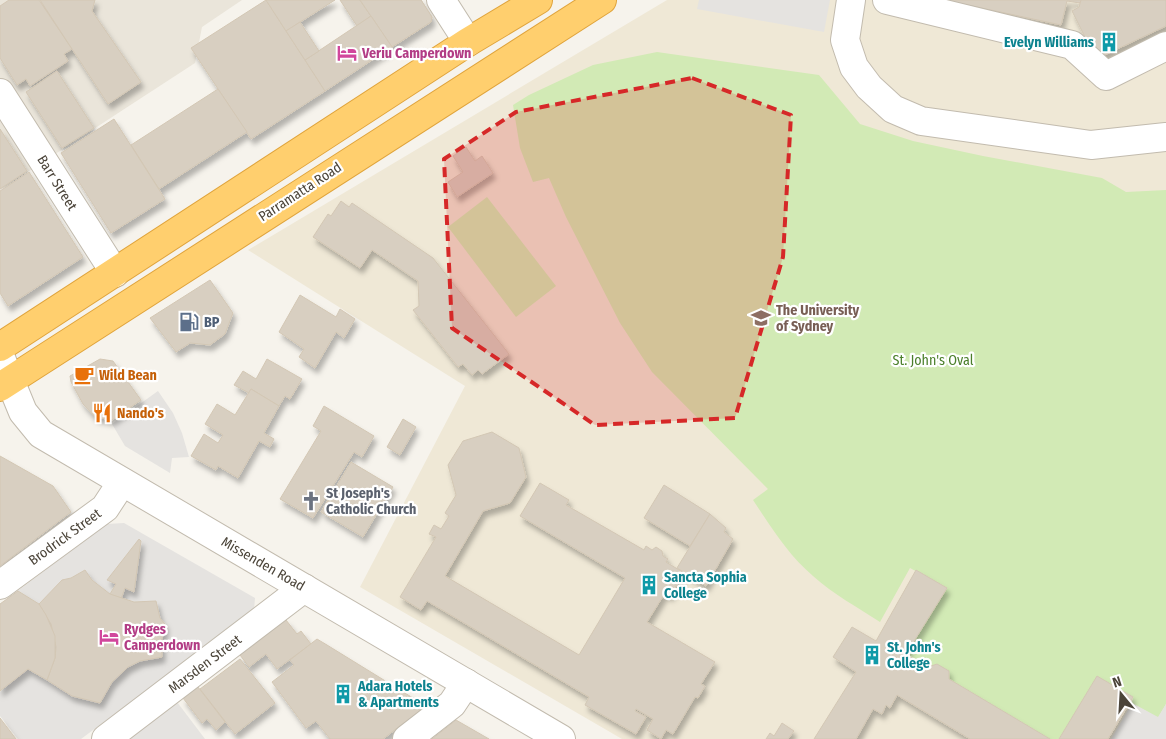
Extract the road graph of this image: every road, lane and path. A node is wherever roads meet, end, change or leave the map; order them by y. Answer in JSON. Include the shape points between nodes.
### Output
{"nodes":[{"id":1,"x":441,"y":0,"type":"edge"},
{"id":2,"x":538,"y":0,"type":"edge"},
{"id":3,"x":602,"y":0,"type":"edge"},
{"id":4,"x":851,"y":0,"type":"edge"},
{"id":5,"x":887,"y":0,"type":"edge"},
{"id":6,"x":468,"y":42,"type":"junction"},
{"id":7,"x":1166,"y":46,"type":"edge"},
{"id":8,"x":0,"y":93,"type":"edge"},
{"id":9,"x":1166,"y":137,"type":"edge"},
{"id":10,"x":115,"y":273,"type":"junction"},
{"id":11,"x":0,"y":347,"type":"edge"},
{"id":12,"x":3,"y":374,"type":"edge"},
{"id":13,"x":122,"y":482,"type":"junction"},
{"id":14,"x":0,"y":585,"type":"edge"},
{"id":15,"x":304,"y":588,"type":"junction"},
{"id":16,"x":466,"y":683,"type":"junction"},
{"id":17,"x":106,"y":739,"type":"edge"},
{"id":18,"x":407,"y":739,"type":"edge"},
{"id":19,"x":562,"y":739,"type":"edge"}],
"edges":[{"from":1,"to":6,"type":"street"},
{"from":2,"to":6,"type":"highway"},
{"from":3,"to":12,"type":"highway","name":"Parramatta Road"},
{"from":4,"to":9,"type":"street","via":[[845,40],[854,66],[869,88],[893,110],[921,120],[1091,145]]},
{"from":5,"to":7,"type":"street","via":[[1072,45],[1106,76]]},
{"from":6,"to":10,"type":"highway"},
{"from":8,"to":10,"type":"street","name":"Barr Street"},
{"from":10,"to":11,"type":"highway"},
{"from":12,"to":13,"type":"street","name":"Missenden Road","via":[[23,412],[41,434]]},
{"from":13,"to":14,"type":"street","name":"Brodrick Street","via":[[105,508]]},
{"from":13,"to":15,"type":"street","name":"Missenden Road"},
{"from":15,"to":16,"type":"street","name":"Missenden Road"},
{"from":15,"to":17,"type":"street","name":"Marsden Street"},
{"from":16,"to":18,"type":"street","via":[[452,704]]},
{"from":16,"to":19,"type":"street","name":"Missenden Road"}]}
